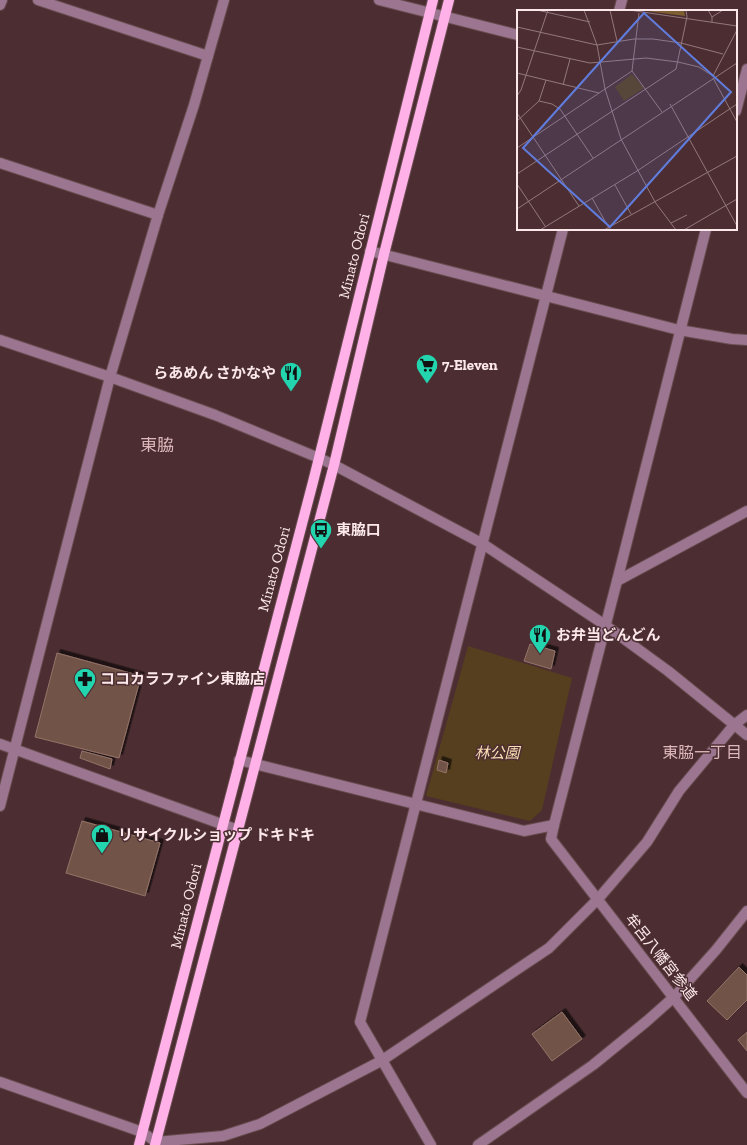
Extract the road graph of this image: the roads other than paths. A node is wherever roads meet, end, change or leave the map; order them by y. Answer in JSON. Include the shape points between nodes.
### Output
{"nodes":[{"id":1,"x":2,"y":0,"type":"edge"},
{"id":2,"x":38,"y":0,"type":"edge"},
{"id":3,"x":224,"y":0,"type":"edge"},
{"id":4,"x":379,"y":0,"type":"edge"},
{"id":5,"x":433,"y":0,"type":"edge"},
{"id":6,"x":449,"y":0,"type":"edge"},
{"id":7,"x":622,"y":0,"type":"edge"},
{"id":8,"x":0,"y":5,"type":"edge"},
{"id":9,"x":619,"y":10,"type":"edge"},
{"id":10,"x":429,"y":14,"type":"junction"},
{"id":11,"x":444,"y":17,"type":"junction"},
{"id":12,"x":517,"y":35,"type":"edge"},
{"id":13,"x":208,"y":56,"type":"junction"},
{"id":14,"x":747,"y":69,"type":"edge"},
{"id":15,"x":741,"y":92,"type":"edge"},
{"id":16,"x":737,"y":107,"type":"edge"},
{"id":17,"x":0,"y":163,"type":"edge"},
{"id":18,"x":158,"y":216,"type":"junction"},
{"id":19,"x":563,"y":230,"type":"edge"},
{"id":20,"x":706,"y":230,"type":"edge"},
{"id":21,"x":370,"y":251,"type":"junction"},
{"id":22,"x":384,"y":254,"type":"junction"},
{"id":23,"x":546,"y":295,"type":"junction"},
{"id":24,"x":680,"y":330,"type":"junction"},
{"id":25,"x":0,"y":340,"type":"edge"},
{"id":26,"x":747,"y":340,"type":"edge"},
{"id":27,"x":110,"y":377,"type":"junction"},
{"id":28,"x":319,"y":458,"type":"junction"},
{"id":29,"x":334,"y":465,"type":"junction"},
{"id":30,"x":747,"y":511,"type":"edge"},
{"id":31,"x":483,"y":544,"type":"junction"},
{"id":32,"x":617,"y":581,"type":"junction"},
{"id":33,"x":605,"y":625,"type":"junction"},
{"id":34,"x":747,"y":715,"type":"edge"},
{"id":35,"x":734,"y":725,"type":"junction"},
{"id":36,"x":747,"y":735,"type":"edge"},
{"id":37,"x":0,"y":744,"type":"edge"},
{"id":38,"x":15,"y":749,"type":"junction"},
{"id":39,"x":239,"y":760,"type":"junction"},
{"id":40,"x":255,"y":764,"type":"junction"},
{"id":41,"x":416,"y":803,"type":"junction"},
{"id":42,"x":0,"y":806,"type":"edge"},
{"id":43,"x":222,"y":824,"type":"junction"},
{"id":44,"x":554,"y":825,"type":"junction"},
{"id":45,"x":238,"y":830,"type":"junction"},
{"id":46,"x":598,"y":899,"type":"junction"},
{"id":47,"x":747,"y":911,"type":"edge"},
{"id":48,"x":674,"y":997,"type":"junction"},
{"id":49,"x":381,"y":1061,"type":"junction"},
{"id":50,"x":0,"y":1082,"type":"edge"},
{"id":51,"x":747,"y":1093,"type":"edge"},
{"id":52,"x":142,"y":1132,"type":"junction"},
{"id":53,"x":156,"y":1144,"type":"edge"},
{"id":54,"x":138,"y":1145,"type":"edge"},
{"id":55,"x":431,"y":1145,"type":"edge"},
{"id":56,"x":478,"y":1145,"type":"edge"}],
"edges":[{"from":1,"to":8,"type":"street"},
{"from":2,"to":13,"type":"street"},
{"from":3,"to":13,"type":"street"},
{"from":4,"to":10,"type":"street"},
{"from":5,"to":10,"type":"main road","name":"Minato Odori"},
{"from":6,"to":11,"type":"main road","name":"Minato Odori"},
{"from":7,"to":9,"type":"street"},
{"from":10,"to":11,"type":"street"},
{"from":10,"to":21,"type":"main road","name":"Minato Odori"},
{"from":11,"to":12,"type":"street"},
{"from":11,"to":22,"type":"main road","name":"Minato Odori"},
{"from":13,"to":18,"type":"street"},
{"from":14,"to":15,"type":"street"},
{"from":15,"to":16,"type":"street"},
{"from":17,"to":18,"type":"street"},
{"from":18,"to":27,"type":"street"},
{"from":19,"to":23,"type":"street"},
{"from":20,"to":24,"type":"street"},
{"from":21,"to":22,"type":"street"},
{"from":21,"to":28,"type":"main road","name":"Minato Odori"},
{"from":22,"to":23,"type":"street"},
{"from":22,"to":29,"type":"main road","name":"Minato Odori"},
{"from":23,"to":24,"type":"street"},
{"from":23,"to":31,"type":"street"},
{"from":24,"to":26,"type":"street","via":[[732,340]]},
{"from":24,"to":32,"type":"street"},
{"from":25,"to":27,"type":"street"},
{"from":27,"to":28,"type":"street"},
{"from":27,"to":38,"type":"street"},
{"from":28,"to":29,"type":"street"},
{"from":28,"to":39,"type":"main road","name":"Minato Odori"},
{"from":29,"to":31,"type":"street"},
{"from":29,"to":40,"type":"main road","name":"Minato Odori"},
{"from":30,"to":32,"type":"street"},
{"from":31,"to":33,"type":"street"},
{"from":31,"to":41,"type":"street"},
{"from":32,"to":33,"type":"street"},
{"from":33,"to":35,"type":"street","via":[[668,671]]},
{"from":33,"to":44,"type":"street"},
{"from":34,"to":35,"type":"street"},
{"from":35,"to":36,"type":"street"},
{"from":35,"to":46,"type":"street","via":[[679,791],[647,842]]},
{"from":37,"to":38,"type":"street"},
{"from":38,"to":42,"type":"street"},
{"from":38,"to":43,"type":"street"},
{"from":39,"to":40,"type":"street"},
{"from":39,"to":43,"type":"main road","name":"Minato Odori"},
{"from":40,"to":41,"type":"street"},
{"from":40,"to":45,"type":"main road","name":"Minato Odori"},
{"from":41,"to":44,"type":"street","via":[[524,831]]},
{"from":41,"to":49,"type":"street","via":[[360,1022]]},
{"from":43,"to":45,"type":"street"},
{"from":43,"to":52,"type":"main road","name":"Minato Odori"},
{"from":44,"to":46,"type":"street","name":"牟呂八幡宮参道","via":[[552,838]]},
{"from":45,"to":53,"type":"main road","name":"Minato Odori"},
{"from":46,"to":48,"type":"street","name":"牟呂八幡宮参道"},
{"from":46,"to":49,"type":"street","via":[[549,948]]},
{"from":47,"to":48,"type":"street"},
{"from":48,"to":51,"type":"street","name":"牟呂八幡宮参道"},
{"from":48,"to":56,"type":"street","via":[[593,1065]]},
{"from":49,"to":53,"type":"street","via":[[260,1124],[223,1136]]},
{"from":49,"to":55,"type":"street"},
{"from":50,"to":52,"type":"street"},
{"from":52,"to":53,"type":"street"},
{"from":52,"to":54,"type":"main road","name":"Minato Odori"}]}
